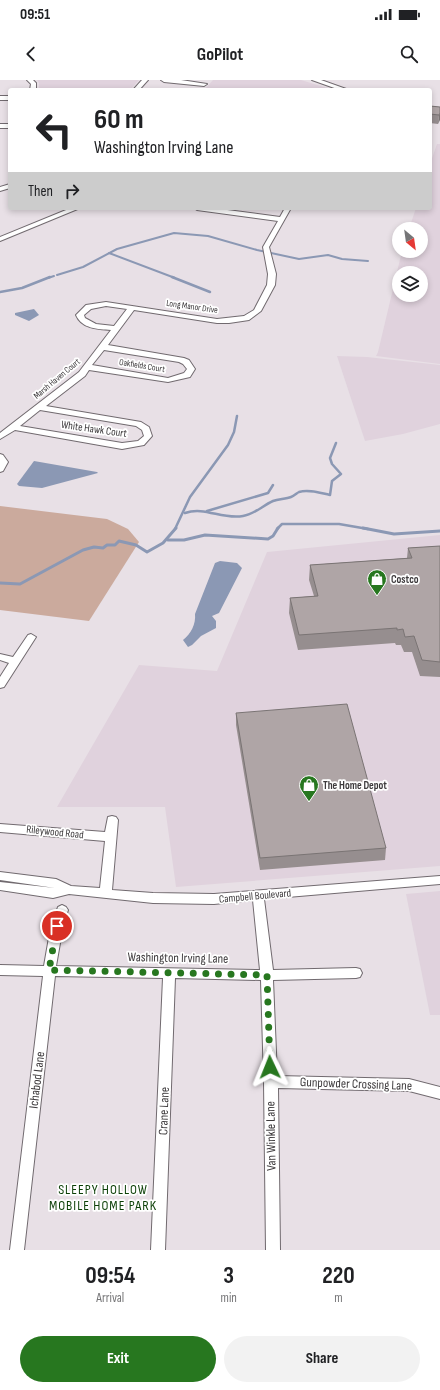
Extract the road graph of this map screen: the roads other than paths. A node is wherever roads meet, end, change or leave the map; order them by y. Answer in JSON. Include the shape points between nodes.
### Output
{"nodes":[{"id":1,"x":145,"y":80,"type":"edge"},
{"id":2,"x":164,"y":80,"type":"edge"},
{"id":3,"x":315,"y":80,"type":"edge"},
{"id":4,"x":205,"y":82,"type":"edge"},
{"id":5,"x":138,"y":88,"type":"edge"},
{"id":6,"x":340,"y":88,"type":"edge"},
{"id":7,"x":72,"y":210,"type":"edge"},
{"id":8,"x":219,"y":210,"type":"edge"},
{"id":9,"x":287,"y":210,"type":"edge"},
{"id":10,"x":281,"y":219,"type":"junction"},
{"id":11,"x":0,"y":239,"type":"edge"},
{"id":12,"x":132,"y":308,"type":"junction"},
{"id":13,"x":116,"y":329,"type":"junction"},
{"id":14,"x":103,"y":347,"type":"junction"},
{"id":15,"x":88,"y":367,"type":"junction"},
{"id":16,"x":38,"y":407,"type":"junction"},
{"id":17,"x":13,"y":427,"type":"junction"},
{"id":18,"x":0,"y":437,"type":"edge"},
{"id":19,"x":0,"y":457,"type":"edge"},
{"id":20,"x":0,"y":469,"type":"edge"},
{"id":21,"x":31,"y":637,"type":"dead end"},
{"id":22,"x":0,"y":657,"type":"edge"},
{"id":23,"x":15,"y":660,"type":"junction"},
{"id":24,"x":0,"y":685,"type":"edge"},
{"id":25,"x":112,"y":820,"type":"dead end"},
{"id":26,"x":0,"y":828,"type":"edge"},
{"id":27,"x":110,"y":837,"type":"junction"},
{"id":28,"x":0,"y":876,"type":"edge"},
{"id":29,"x":440,"y":880,"type":"edge"},
{"id":30,"x":0,"y":886,"type":"edge"},
{"id":31,"x":69,"y":890,"type":"junction"},
{"id":32,"x":105,"y":894,"type":"junction"},
{"id":33,"x":258,"y":895,"type":"junction"},
{"id":34,"x":62,"y":910,"type":"dead end"},
{"id":35,"x":0,"y":970,"type":"edge"},
{"id":36,"x":49,"y":970,"type":"junction"},
{"id":37,"x":170,"y":972,"type":"junction"},
{"id":38,"x":356,"y":973,"type":"dead end"},
{"id":39,"x":267,"y":975,"type":"junction"},
{"id":40,"x":271,"y":1082,"type":"junction"},
{"id":41,"x":440,"y":1092,"type":"edge"},
{"id":42,"x":17,"y":1250,"type":"edge"},
{"id":43,"x":158,"y":1250,"type":"edge"},
{"id":44,"x":273,"y":1250,"type":"edge"}],
"edges":[{"from":1,"to":5,"type":"street"},
{"from":2,"to":4,"type":"street"},
{"from":3,"to":6,"type":"street"},
{"from":7,"to":11,"type":"street"},
{"from":8,"to":10,"type":"street"},
{"from":9,"to":10,"type":"street","name":"Long Manor Drive"},
{"from":10,"to":12,"type":"street","name":"Long Manor Drive","via":[[266,247],[272,274],[271,285],[252,315],[238,320],[217,321]]},
{"from":12,"to":13,"type":"street","name":"Marsh Haven Court"},
{"from":12,"to":13,"type":"street","name":"Long Manor Drive","via":[[100,304],[84,309],[80,315],[82,320],[89,324]]},
{"from":13,"to":14,"type":"street","name":"Marsh Haven Court"},
{"from":14,"to":15,"type":"street","name":"Marsh Haven Court"},
{"from":14,"to":15,"type":"street","name":"Oakfields Court","via":[[181,360],[191,369],[187,376],[168,380]]},
{"from":15,"to":16,"type":"street","name":"Marsh Haven Court"},
{"from":16,"to":17,"type":"street","name":"Marsh Haven Court"},
{"from":16,"to":17,"type":"street","name":"White Hawk Court","via":[[138,424],[146,429],[148,436],[141,443],[122,446]]},
{"from":17,"to":18,"type":"street","name":"Marsh Haven Court"},
{"from":19,"to":20,"type":"street","via":[[4,462]]},
{"from":21,"to":23,"type":"street"},
{"from":22,"to":23,"type":"street"},
{"from":23,"to":24,"type":"street"},
{"from":25,"to":27,"type":"street"},
{"from":26,"to":27,"type":"street","name":"Rileywood Road"},
{"from":27,"to":32,"type":"street"},
{"from":28,"to":31,"type":"street","name":"Campbell Boulevard","via":[[56,883]]},
{"from":29,"to":33,"type":"street","name":"Campbell Boulevard"},
{"from":30,"to":31,"type":"street","name":"Campbell Boulevard","via":[[53,893]]},
{"from":31,"to":32,"type":"street","name":"Campbell Boulevard"},
{"from":32,"to":33,"type":"street","name":"Campbell Boulevard","via":[[188,900]]},
{"from":33,"to":39,"type":"street","name":"Van Winkle Lane"},
{"from":34,"to":36,"type":"street","name":"Ichabod Lane"},
{"from":35,"to":36,"type":"street","name":"Washington Irving Lane"},
{"from":36,"to":37,"type":"street","name":"Washington Irving Lane"},
{"from":36,"to":42,"type":"street","name":"Ichabod Lane"},
{"from":37,"to":39,"type":"street","name":"Washington Irving Lane"},
{"from":37,"to":43,"type":"street","name":"Crane Lane"},
{"from":38,"to":39,"type":"street","name":"Washington Irving Lane"},
{"from":39,"to":40,"type":"street","name":"Van Winkle Lane"},
{"from":40,"to":41,"type":"street","name":"Gunpowder Crossing Lane","via":[[409,1085]]},
{"from":40,"to":44,"type":"street","name":"Van Winkle Lane"}]}
